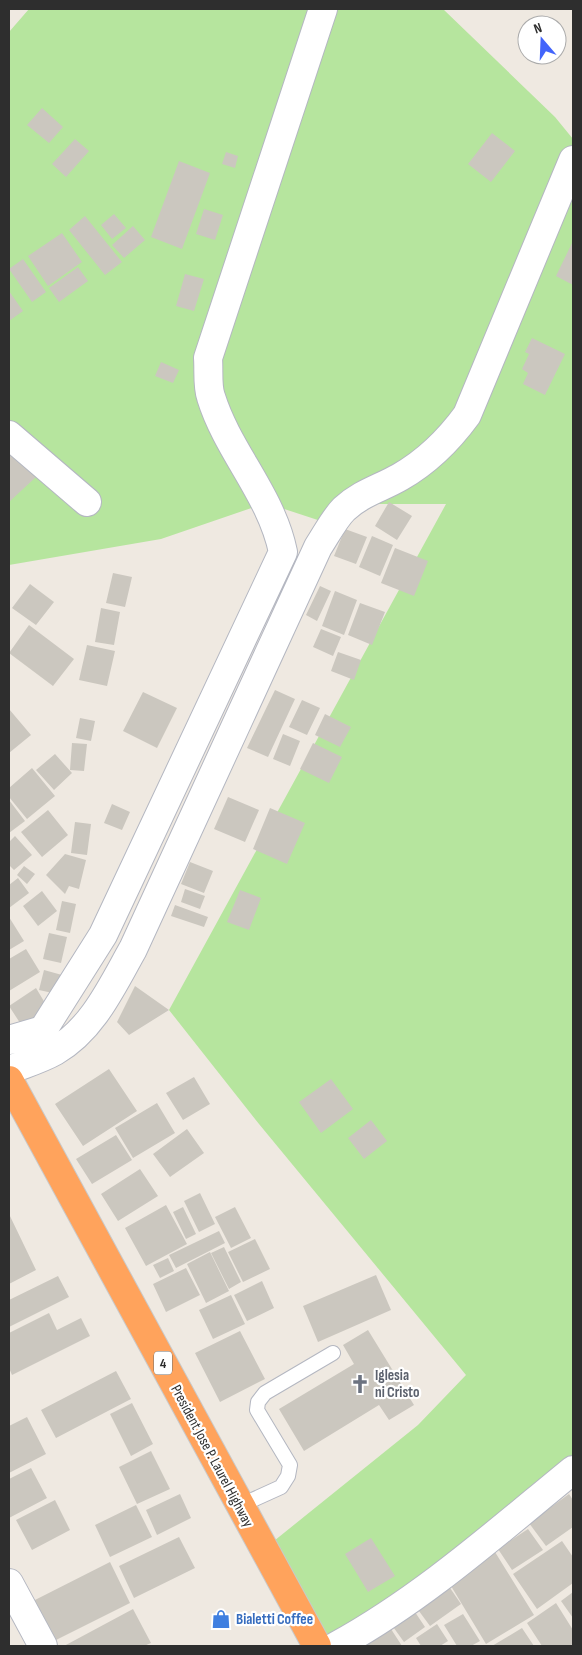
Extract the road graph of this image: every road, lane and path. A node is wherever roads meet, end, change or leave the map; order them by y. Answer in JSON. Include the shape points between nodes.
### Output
{"nodes":[{"id":1,"x":323,"y":9,"type":"edge"},
{"id":2,"x":573,"y":160,"type":"edge"},
{"id":3,"x":9,"y":435,"type":"edge"},
{"id":4,"x":87,"y":502,"type":"dead end"},
{"id":5,"x":282,"y":552,"type":"junction"},
{"id":6,"x":312,"y":563,"type":"junction"},
{"id":7,"x":9,"y":1040,"type":"edge"},
{"id":8,"x":9,"y":1070,"type":"edge"},
{"id":9,"x":13,"y":1097,"type":"edge"},
{"id":10,"x":333,"y":1352,"type":"dead end"},
{"id":11,"x":573,"y":1470,"type":"edge"},
{"id":12,"x":240,"y":1506,"type":"junction"},
{"id":13,"x":12,"y":1596,"type":"edge"},
{"id":14,"x":43,"y":1646,"type":"edge"},
{"id":15,"x":317,"y":1646,"type":"edge"},
{"id":16,"x":336,"y":1646,"type":"edge"}],
"edges":[{"from":1,"to":5,"type":"street","via":[[208,358],[210,395],[223,427],[268,505]]},
{"from":2,"to":6,"type":"street","via":[[467,416],[449,441],[429,458],[399,478],[372,489],[343,510],[318,547]]},
{"from":3,"to":4,"type":"street"},
{"from":5,"to":6,"type":"street"},
{"from":5,"to":7,"type":"street","via":[[103,935],[43,1030]]},
{"from":6,"to":8,"type":"street","via":[[133,949],[112,985],[82,1030],[54,1052]]},
{"from":9,"to":12,"type":"highway","name":"President Jose P. Laurel Highway","number":"4"},
{"from":10,"to":12,"type":"lane","via":[[265,1393],[258,1402],[257,1410],[290,1465],[281,1487]]},
{"from":11,"to":16,"type":"street","via":[[441,1578],[369,1628]]},
{"from":12,"to":15,"type":"highway","name":"President Jose P. Laurel Highway","number":"4"},
{"from":13,"to":14,"type":"street"}]}
